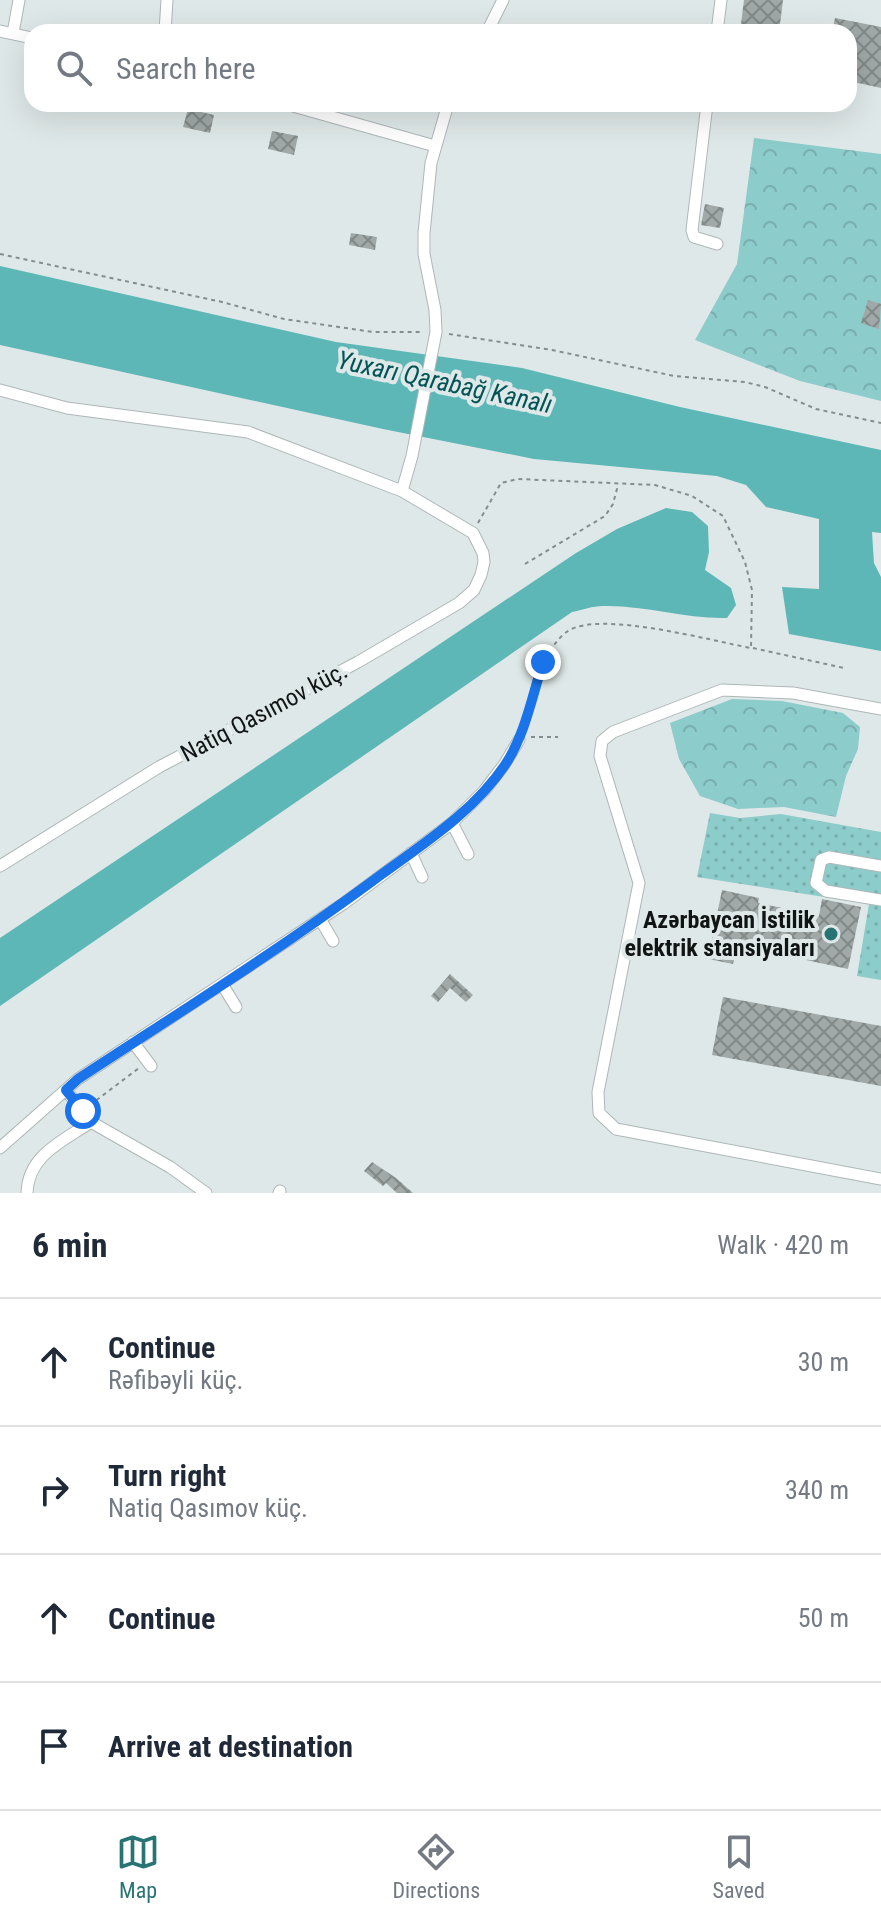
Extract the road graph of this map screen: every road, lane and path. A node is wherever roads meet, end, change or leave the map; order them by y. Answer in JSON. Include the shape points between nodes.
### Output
{"nodes":[{"id":1,"x":19,"y":0,"type":"edge"},
{"id":2,"x":167,"y":0,"type":"edge"},
{"id":3,"x":503,"y":0,"type":"edge"},
{"id":4,"x":721,"y":0,"type":"edge"},
{"id":5,"x":166,"y":24,"type":"edge"},
{"id":6,"x":491,"y":24,"type":"edge"},
{"id":7,"x":718,"y":24,"type":"edge"},
{"id":8,"x":6,"y":32,"type":"edge"},
{"id":9,"x":314,"y":112,"type":"edge"},
{"id":10,"x":446,"y":112,"type":"edge"},
{"id":11,"x":706,"y":112,"type":"edge"},
{"id":12,"x":435,"y":146,"type":"junction"},
{"id":13,"x":717,"y":244,"type":"dead end"},
{"id":14,"x":0,"y":390,"type":"edge"},
{"id":15,"x":618,"y":484,"type":"junction"},
{"id":16,"x":402,"y":491,"type":"junction"},
{"id":17,"x":473,"y":533,"type":"junction"},
{"id":18,"x":525,"y":564,"type":"dead end"},
{"id":19,"x":751,"y":648,"type":"junction"},
{"id":20,"x":844,"y":668,"type":"dead end"},
{"id":21,"x":881,"y":709,"type":"edge"},
{"id":22,"x":558,"y":737,"type":"dead end"},
{"id":23,"x":519,"y":740,"type":"junction"},
{"id":24,"x":452,"y":823,"type":"junction"},
{"id":25,"x":411,"y":853,"type":"junction"},
{"id":26,"x":468,"y":854,"type":"dead end"},
{"id":27,"x":0,"y":866,"type":"edge"},
{"id":28,"x":881,"y":866,"type":"edge"},
{"id":29,"x":422,"y":877,"type":"dead end"},
{"id":30,"x":881,"y":900,"type":"edge"},
{"id":31,"x":320,"y":919,"type":"junction"},
{"id":32,"x":333,"y":941,"type":"dead end"},
{"id":33,"x":222,"y":984,"type":"junction"},
{"id":34,"x":236,"y":1007,"type":"dead end"},
{"id":35,"x":133,"y":1042,"type":"junction"},
{"id":36,"x":146,"y":1066,"type":"joint"},
{"id":37,"x":66,"y":1090,"type":"junction"},
{"id":38,"x":83,"y":1111,"type":"junction"},
{"id":39,"x":91,"y":1122,"type":"junction"},
{"id":40,"x":0,"y":1148,"type":"edge"},
{"id":41,"x":881,"y":1179,"type":"edge"},
{"id":42,"x":27,"y":1193,"type":"edge"},
{"id":43,"x":206,"y":1193,"type":"edge"}],
"edges":[{"from":1,"to":8,"type":"street"},
{"from":2,"to":5,"type":"street"},
{"from":3,"to":6,"type":"street"},
{"from":4,"to":7,"type":"street"},
{"from":9,"to":12,"type":"street"},
{"from":10,"to":12,"type":"street"},
{"from":11,"to":13,"type":"street","via":[[692,230],[694,237]]},
{"from":12,"to":16,"type":"street","via":[[424,254],[436,318]]},
{"from":14,"to":16,"type":"street","via":[[67,408],[248,432]]},
{"from":15,"to":17,"type":"path","via":[[518,479],[501,483]]},
{"from":15,"to":18,"type":"path","via":[[605,516]]},
{"from":15,"to":19,"type":"path","via":[[655,485],[692,496],[723,516],[752,590]]},
{"from":16,"to":17,"type":"street"},
{"from":17,"to":27,"type":"street","name":"Natiq Qasımov küç.","via":[[483,553],[481,575],[459,603],[159,767]]},
{"from":19,"to":20,"type":"path"},
{"from":19,"to":23,"type":"path","via":[[622,624],[593,622],[567,631],[543,662]]},
{"from":21,"to":41,"type":"street","via":[[793,693],[722,690],[602,741],[600,756],[639,883],[598,1092],[599,1113],[616,1129]]},
{"from":22,"to":23,"type":"path"},
{"from":23,"to":24,"type":"street","via":[[491,782]]},
{"from":24,"to":25,"type":"street"},
{"from":24,"to":26,"type":"street"},
{"from":25,"to":29,"type":"street"},
{"from":25,"to":31,"type":"street"},
{"from":28,"to":30,"type":"street","via":[[829,857],[821,860],[816,883],[826,891]]},
{"from":31,"to":32,"type":"street"},
{"from":31,"to":33,"type":"street"},
{"from":33,"to":34,"type":"street"},
{"from":33,"to":35,"type":"street"},
{"from":35,"to":36,"type":"street"},
{"from":35,"to":37,"type":"street"},
{"from":36,"to":38,"type":"path"},
{"from":37,"to":38,"type":"street"},
{"from":37,"to":40,"type":"street"},
{"from":38,"to":39,"type":"street"},
{"from":39,"to":42,"type":"street","via":[[33,1165]]},
{"from":39,"to":43,"type":"street"}]}
